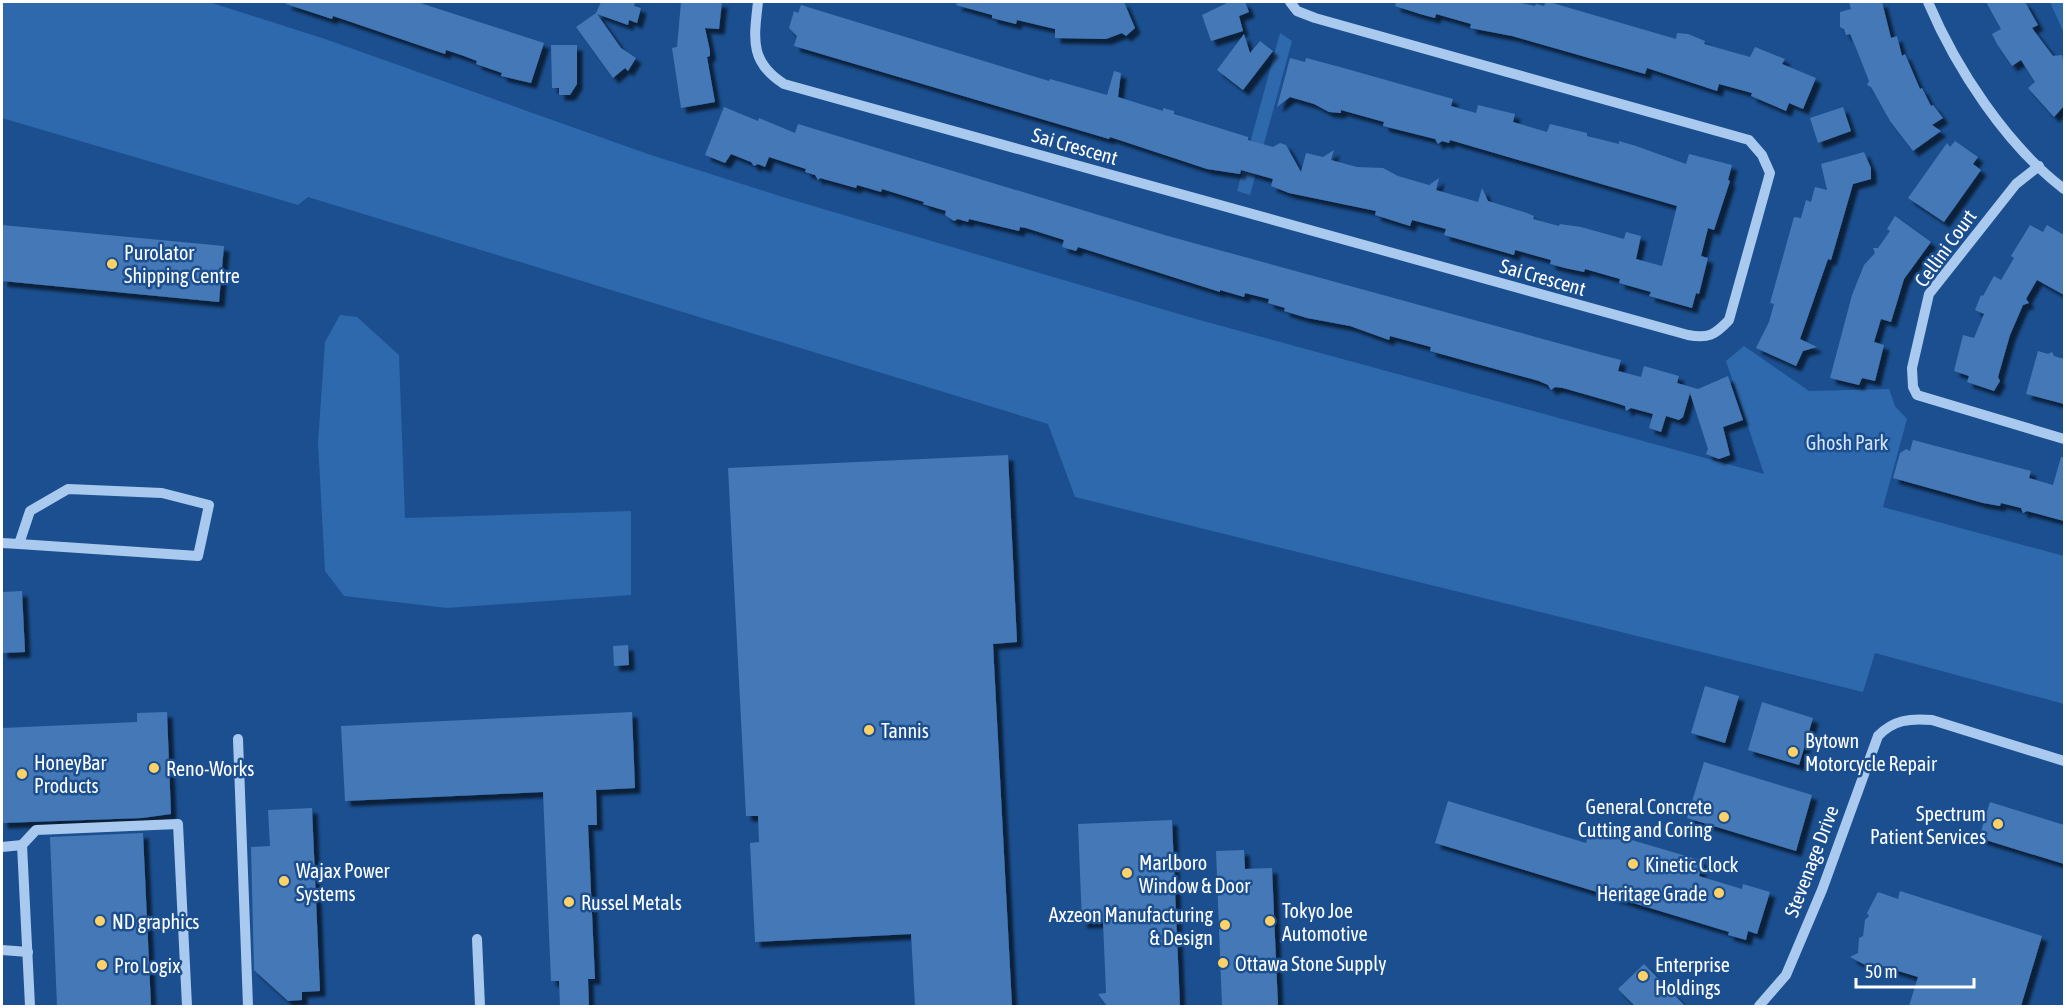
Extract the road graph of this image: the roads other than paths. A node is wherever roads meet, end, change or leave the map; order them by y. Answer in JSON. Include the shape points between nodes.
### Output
{"nodes":[{"id":1,"x":758,"y":2,"type":"edge"},
{"id":2,"x":1290,"y":2,"type":"edge"},
{"id":3,"x":1928,"y":2,"type":"edge"},
{"id":4,"x":2039,"y":166,"type":"junction"},
{"id":5,"x":2064,"y":189,"type":"edge"},
{"id":6,"x":2064,"y":439,"type":"edge"},
{"id":7,"x":2,"y":543,"type":"edge"},
{"id":8,"x":19,"y":544,"type":"junction"},
{"id":9,"x":238,"y":739,"type":"dead end"},
{"id":10,"x":2064,"y":761,"type":"edge"},
{"id":11,"x":22,"y":845,"type":"junction"},
{"id":12,"x":2,"y":847,"type":"edge"},
{"id":13,"x":477,"y":939,"type":"dead end"},
{"id":14,"x":2,"y":950,"type":"edge"},
{"id":15,"x":28,"y":952,"type":"junction"},
{"id":16,"x":30,"y":1006,"type":"edge"},
{"id":17,"x":187,"y":1006,"type":"edge"},
{"id":18,"x":248,"y":1006,"type":"edge"},
{"id":19,"x":480,"y":1006,"type":"edge"},
{"id":20,"x":1759,"y":1006,"type":"edge"}],
"edges":[{"from":1,"to":2,"type":"street","name":"Sai Crescent","via":[[754,35],[760,65],[784,84],[1688,335],[1704,338],[1716,334],[1729,320],[1770,173],[1749,140],[1316,18],[1298,11]]},
{"from":3,"to":4,"type":"street","via":[[1976,94]]},
{"from":4,"to":5,"type":"street"},
{"from":4,"to":6,"type":"street","name":"Cellini Court","via":[[2016,184],[1929,294],[1912,368],[1913,387],[1917,394]]},
{"from":7,"to":8,"type":"street"},
{"from":8,"to":8,"type":"street","via":[[198,556],[209,505],[162,493],[68,489],[30,512]]},
{"from":9,"to":18,"type":"street"},
{"from":10,"to":20,"type":"street","name":"Stevenage Drive","via":[[1932,720],[1914,718],[1889,725],[1878,736],[1822,890],[1786,975]]},
{"from":11,"to":12,"type":"street"},
{"from":11,"to":15,"type":"street"},
{"from":11,"to":17,"type":"street","via":[[36,830],[178,824]]},
{"from":13,"to":19,"type":"street"},
{"from":14,"to":15,"type":"street"},
{"from":15,"to":16,"type":"street"}]}
